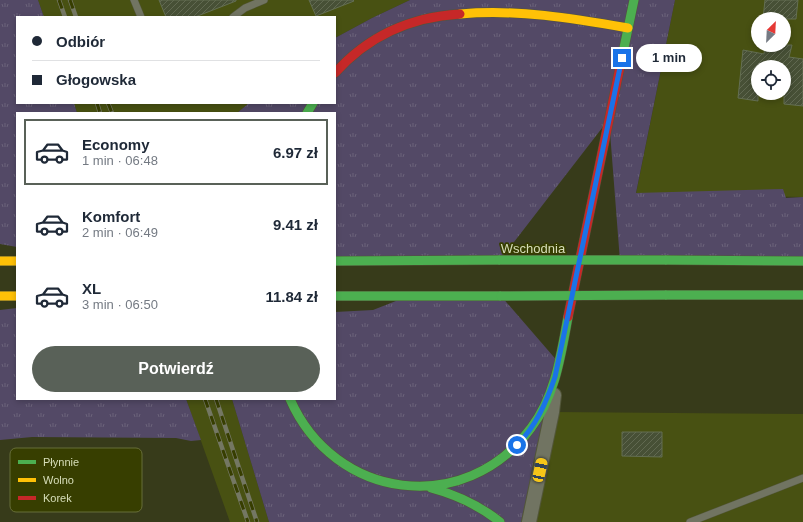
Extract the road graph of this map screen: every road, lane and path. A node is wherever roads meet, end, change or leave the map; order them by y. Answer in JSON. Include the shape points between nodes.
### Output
{"nodes":[{"id":1,"x":134,"y":0,"type":"edge"},
{"id":2,"x":264,"y":0,"type":"edge"},
{"id":3,"x":634,"y":0,"type":"edge"},
{"id":4,"x":141,"y":16,"type":"edge"},
{"id":5,"x":234,"y":16,"type":"edge"},
{"id":6,"x":628,"y":28,"type":"junction"},
{"id":7,"x":336,"y":72,"type":"edge"},
{"id":8,"x":336,"y":251,"type":"edge"},
{"id":9,"x":0,"y":261,"type":"edge"},
{"id":10,"x":16,"y":261,"type":"edge"},
{"id":11,"x":336,"y":261,"type":"edge"},
{"id":12,"x":360,"y":261,"type":"junction"},
{"id":13,"x":803,"y":261,"type":"edge"},
{"id":14,"x":803,"y":295,"type":"edge"},
{"id":15,"x":0,"y":296,"type":"edge"},
{"id":16,"x":16,"y":296,"type":"edge"},
{"id":17,"x":336,"y":296,"type":"edge"},
{"id":18,"x":558,"y":363,"type":"junction"},
{"id":19,"x":290,"y":400,"type":"edge"},
{"id":20,"x":803,"y":478,"type":"edge"},
{"id":21,"x":426,"y":486,"type":"junction"},
{"id":22,"x":500,"y":522,"type":"edge"},
{"id":23,"x":529,"y":522,"type":"edge"},
{"id":24,"x":690,"y":522,"type":"edge"}],
"edges":[{"from":1,"to":4,"type":"lane"},
{"from":2,"to":5,"type":"lane"},
{"from":3,"to":6,"type":"street"},
{"from":6,"to":7,"type":"street","via":[[513,8],[462,8],[410,21],[385,33],[355,53]]},
{"from":6,"to":18,"type":"street"},
{"from":8,"to":12,"type":"street"},
{"from":9,"to":10,"type":"street"},
{"from":11,"to":12,"type":"street","name":"Wschodnia"},
{"from":12,"to":13,"type":"street","name":"Wschodnia","bridge":true},
{"from":14,"to":17,"type":"street","bridge":true},
{"from":15,"to":16,"type":"street"},
{"from":18,"to":21,"type":"street","via":[[540,415],[526,436],[508,454],[489,468],[468,478],[453,483]]},
{"from":18,"to":23,"type":"street","via":[[552,412]]},
{"from":19,"to":21,"type":"street","via":[[310,434],[324,450],[344,464],[389,483]]},
{"from":20,"to":24,"type":"lane"},
{"from":21,"to":22,"type":"street","via":[[467,500]]}]}
